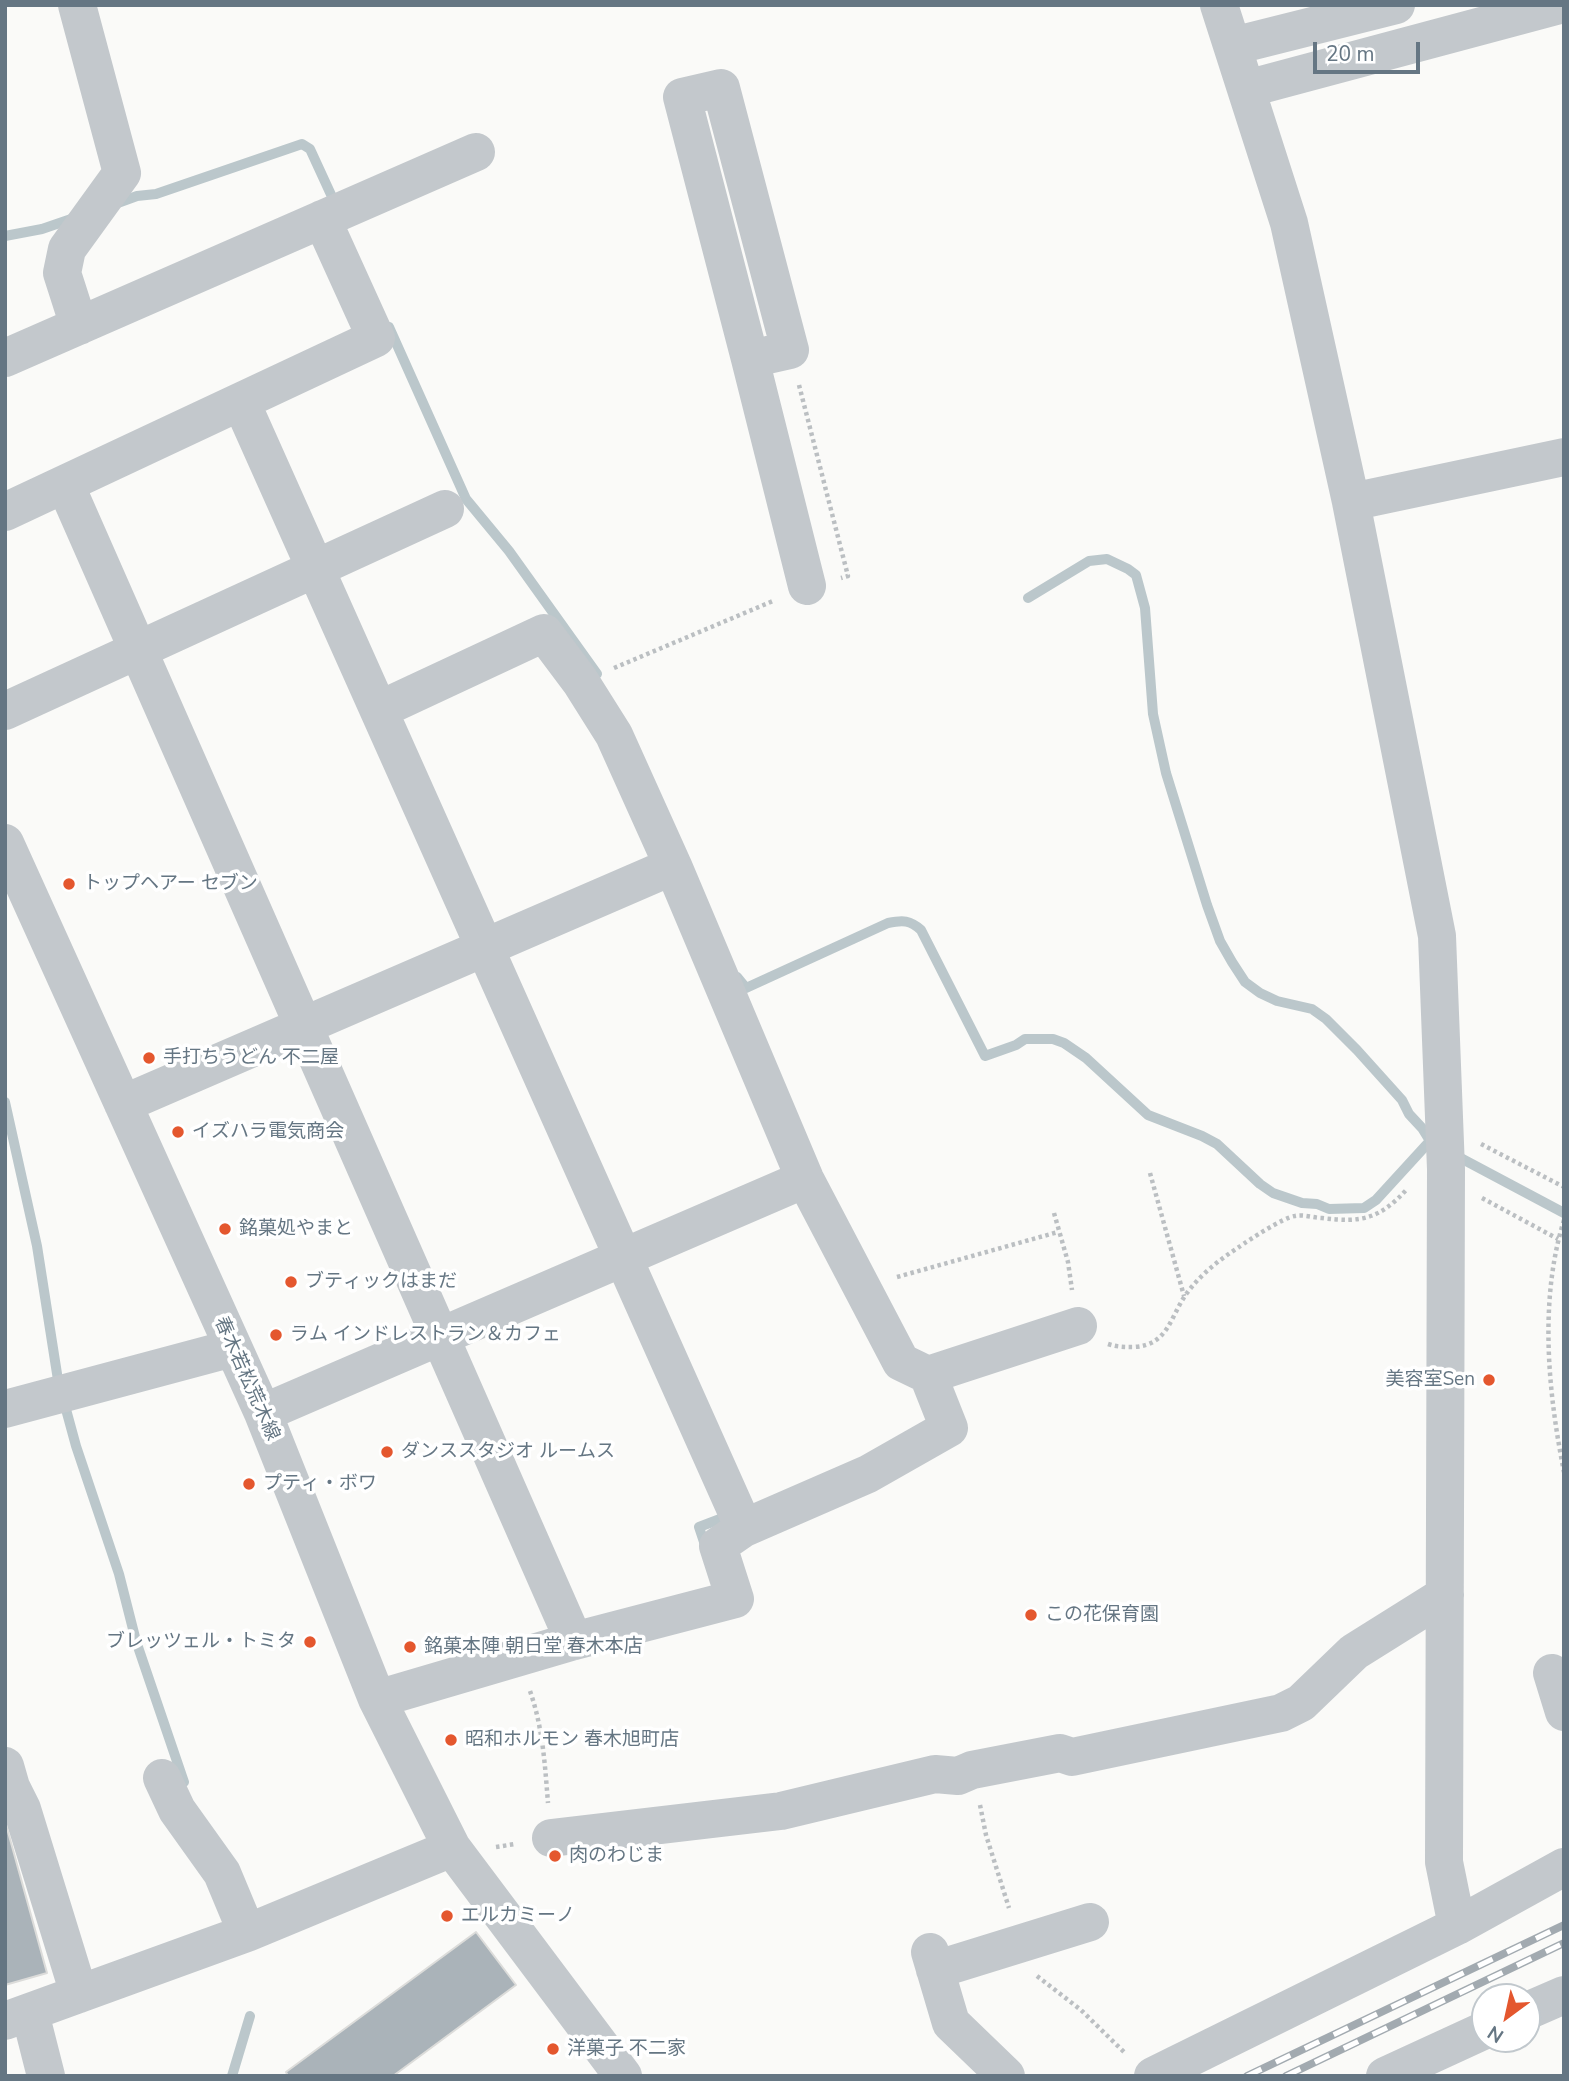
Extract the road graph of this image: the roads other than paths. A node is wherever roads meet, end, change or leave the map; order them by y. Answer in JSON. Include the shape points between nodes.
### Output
{"nodes":[{"id":1,"x":77,"y":5,"type":"edge"},
{"id":2,"x":1219,"y":5,"type":"edge"},
{"id":3,"x":1396,"y":5,"type":"edge"},
{"id":4,"x":1560,"y":5,"type":"edge"},
{"id":5,"x":1233,"y":46,"type":"junction"},
{"id":6,"x":1246,"y":89,"type":"junction"},
{"id":7,"x":476,"y":152,"type":"dead end"},
{"id":8,"x":322,"y":219,"type":"junction"},
{"id":9,"x":79,"y":326,"type":"junction"},
{"id":10,"x":5,"y":358,"type":"edge"},
{"id":11,"x":750,"y":359,"type":"junction"},
{"id":12,"x":240,"y":401,"type":"junction"},
{"id":13,"x":1564,"y":457,"type":"edge"},
{"id":14,"x":65,"y":484,"type":"junction"},
{"id":15,"x":1351,"y":502,"type":"junction"},
{"id":16,"x":445,"y":509,"type":"dead end"},
{"id":17,"x":5,"y":512,"type":"edge"},
{"id":18,"x":315,"y":568,"type":"junction"},
{"id":19,"x":807,"y":586,"type":"road end"},
{"id":20,"x":138,"y":650,"type":"junction"},
{"id":21,"x":379,"y":710,"type":"junction"},
{"id":22,"x":5,"y":711,"type":"edge"},
{"id":23,"x":5,"y":843,"type":"edge"},
{"id":24,"x":673,"y":866,"type":"junction"},
{"id":25,"x":485,"y":948,"type":"junction"},
{"id":26,"x":303,"y":1026,"type":"junction"},
{"id":27,"x":123,"y":1104,"type":"junction"},
{"id":28,"x":805,"y":1179,"type":"junction"},
{"id":29,"x":623,"y":1257,"type":"junction"},
{"id":30,"x":1078,"y":1326,"type":"road end"},
{"id":31,"x":440,"y":1337,"type":"junction"},
{"id":32,"x":233,"y":1348,"type":"junction"},
{"id":33,"x":928,"y":1376,"type":"junction"},
{"id":34,"x":5,"y":1409,"type":"edge"},
{"id":35,"x":263,"y":1413,"type":"junction"},
{"id":36,"x":744,"y":1528,"type":"junction"},
{"id":37,"x":1445,"y":1595,"type":"junction"},
{"id":38,"x":574,"y":1641,"type":"junction"},
{"id":39,"x":1552,"y":1673,"type":"dead end"},
{"id":40,"x":377,"y":1699,"type":"junction"},
{"id":41,"x":1564,"y":1713,"type":"edge"},
{"id":42,"x":5,"y":1766,"type":"edge"},
{"id":43,"x":162,"y":1778,"type":"dead end"},
{"id":44,"x":551,"y":1838,"type":"road end"},
{"id":45,"x":454,"y":1850,"type":"junction"},
{"id":46,"x":1564,"y":1867,"type":"edge"},
{"id":47,"x":1074,"y":1919,"type":"dead end"},
{"id":48,"x":1457,"y":1926,"type":"junction"},
{"id":49,"x":247,"y":1933,"type":"junction"},
{"id":50,"x":79,"y":1994,"type":"junction"},
{"id":51,"x":1564,"y":1995,"type":"edge"},
{"id":52,"x":1541,"y":2005,"type":"edge"},
{"id":53,"x":17,"y":2017,"type":"edge"},
{"id":54,"x":1471,"y":2037,"type":"edge"},
{"id":55,"x":1386,"y":2075,"type":"edge"},
{"id":56,"x":46,"y":2076,"type":"edge"},
{"id":57,"x":623,"y":2076,"type":"edge"},
{"id":58,"x":1006,"y":2076,"type":"edge"},
{"id":59,"x":1153,"y":2076,"type":"edge"}],
"edges":[{"from":1,"to":9,"type":"street","via":[[122,173],[67,249],[61,273]]},
{"from":2,"to":5,"type":"street"},
{"from":3,"to":5,"type":"street"},
{"from":4,"to":6,"type":"street"},
{"from":5,"to":6,"type":"street"},
{"from":6,"to":15,"type":"street","via":[[1289,223]]},
{"from":7,"to":8,"type":"street"},
{"from":8,"to":9,"type":"street"},
{"from":8,"to":12,"type":"street","via":[[376,338]]},
{"from":9,"to":10,"type":"street"},
{"from":11,"to":11,"type":"street","via":[[682,97],[721,88],[790,349]]},
{"from":11,"to":19,"type":"street"},
{"from":12,"to":14,"type":"street"},
{"from":12,"to":18,"type":"street"},
{"from":13,"to":15,"type":"street"},
{"from":14,"to":17,"type":"street"},
{"from":14,"to":20,"type":"street"},
{"from":15,"to":37,"type":"street","via":[[1437,936]]},
{"from":16,"to":18,"type":"street"},
{"from":18,"to":20,"type":"street"},
{"from":18,"to":21,"type":"street"},
{"from":20,"to":22,"type":"street"},
{"from":20,"to":26,"type":"street"},
{"from":21,"to":24,"type":"street","via":[[544,633],[614,736]]},
{"from":21,"to":25,"type":"street"},
{"from":23,"to":27,"type":"street","name":"春木若松荒木線"},
{"from":24,"to":25,"type":"street"},
{"from":24,"to":28,"type":"street"},
{"from":25,"to":26,"type":"street"},
{"from":25,"to":29,"type":"street"},
{"from":26,"to":27,"type":"street"},
{"from":26,"to":31,"type":"street"},
{"from":27,"to":32,"type":"street","name":"春木若松荒木線"},
{"from":28,"to":29,"type":"street"},
{"from":28,"to":33,"type":"street","via":[[901,1362]]},
{"from":29,"to":31,"type":"street"},
{"from":29,"to":36,"type":"street"},
{"from":30,"to":33,"type":"street"},
{"from":31,"to":35,"type":"street"},
{"from":31,"to":38,"type":"street"},
{"from":32,"to":34,"type":"street"},
{"from":32,"to":35,"type":"street","name":"春木若松荒木線"},
{"from":33,"to":36,"type":"street","via":[[949,1428],[868,1474]]},
{"from":35,"to":40,"type":"street","name":"春木若松荒木線"},
{"from":36,"to":38,"type":"street","via":[[718,1546],[735,1599]]},
{"from":37,"to":44,"type":"street","via":[[1354,1653],[1301,1703],[1281,1713],[1072,1757],[1060,1753],[958,1776],[935,1774],[781,1811]]},
{"from":37,"to":48,"type":"street","via":[[1444,1862]]},
{"from":38,"to":40,"type":"street"},
{"from":39,"to":41,"type":"street"},
{"from":40,"to":45,"type":"street","name":"春木若松荒木線"},
{"from":42,"to":50,"type":"street"},
{"from":43,"to":49,"type":"street","via":[[177,1810],[222,1873]]},
{"from":45,"to":49,"type":"street"},
{"from":45,"to":57,"type":"street","name":"春木若松荒木線"},
{"from":46,"to":48,"type":"street"},
{"from":47,"to":58,"type":"street","via":[[933,1961],[951,2023]]},
{"from":48,"to":59,"type":"street"},
{"from":49,"to":50,"type":"street"},
{"from":50,"to":53,"type":"street"},
{"from":51,"to":52,"type":"street"},
{"from":53,"to":56,"type":"street"},
{"from":54,"to":55,"type":"street"}]}
